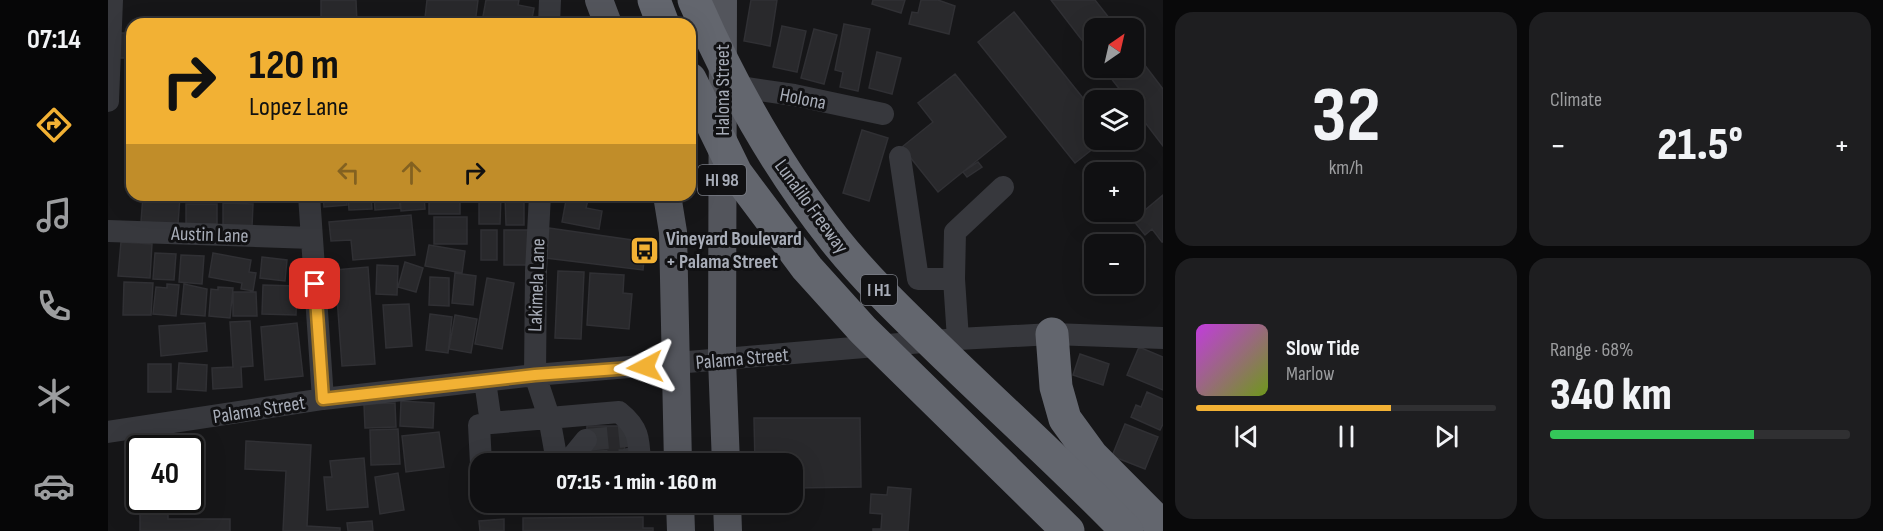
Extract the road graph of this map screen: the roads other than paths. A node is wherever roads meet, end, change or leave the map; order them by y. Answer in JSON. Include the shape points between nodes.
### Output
{"nodes":[{"id":1,"x":112,"y":0,"type":"edge"},
{"id":2,"x":550,"y":0,"type":"edge"},
{"id":3,"x":599,"y":0,"type":"edge"},
{"id":4,"x":654,"y":0,"type":"edge"},
{"id":5,"x":694,"y":0,"type":"edge"},
{"id":6,"x":723,"y":0,"type":"edge"},
{"id":7,"x":549,"y":18,"type":"edge"},
{"id":8,"x":606,"y":18,"type":"edge"},
{"id":9,"x":661,"y":18,"type":"edge"},
{"id":10,"x":110,"y":28,"type":"edge"},
{"id":11,"x":722,"y":85,"type":"junction"},
{"id":12,"x":696,"y":91,"type":"edge"},
{"id":13,"x":108,"y":101,"type":"edge"},
{"id":14,"x":883,"y":114,"type":"dead end"},
{"id":15,"x":900,"y":157,"type":"dead end"},
{"id":16,"x":1003,"y":187,"type":"dead end"},
{"id":17,"x":309,"y":201,"type":"edge"},
{"id":18,"x":540,"y":201,"type":"edge"},
{"id":19,"x":668,"y":201,"type":"edge"},
{"id":20,"x":108,"y":231,"type":"edge"},
{"id":21,"x":312,"y":238,"type":"junction"},
{"id":22,"x":954,"y":279,"type":"junction"},
{"id":23,"x":1052,"y":334,"type":"junction"},
{"id":24,"x":1163,"y":338,"type":"edge"},
{"id":25,"x":958,"y":339,"type":"junction"},
{"id":26,"x":722,"y":359,"type":"junction"},
{"id":27,"x":676,"y":364,"type":"junction"},
{"id":28,"x":535,"y":375,"type":"junction"},
{"id":29,"x":485,"y":381,"type":"junction"},
{"id":30,"x":323,"y":399,"type":"junction"},
{"id":31,"x":549,"y":417,"type":"junction"},
{"id":32,"x":491,"y":423,"type":"junction"},
{"id":33,"x":108,"y":432,"type":"edge"},
{"id":34,"x":480,"y":453,"type":"edge"},
{"id":35,"x":555,"y":453,"type":"edge"},
{"id":36,"x":639,"y":453,"type":"edge"},
{"id":37,"x":677,"y":453,"type":"edge"},
{"id":38,"x":726,"y":453,"type":"edge"},
{"id":39,"x":680,"y":513,"type":"edge"},
{"id":40,"x":727,"y":513,"type":"edge"},
{"id":41,"x":1163,"y":527,"type":"edge"},
{"id":42,"x":681,"y":531,"type":"edge"},
{"id":43,"x":728,"y":531,"type":"edge"},
{"id":44,"x":1068,"y":531,"type":"edge"},
{"id":45,"x":1127,"y":531,"type":"edge"}],
"edges":[{"from":1,"to":10,"type":"street"},
{"from":2,"to":7,"type":"street"},
{"from":3,"to":8,"type":"main road"},
{"from":4,"to":9,"type":"highway"},
{"from":5,"to":45,"type":"highway","name":"Lunalilo Freeway","number":"I H1","bridge":true,"via":[[763,137],[834,238],[912,323]]},
{"from":6,"to":11,"type":"main road","name":"Halona Street","number":"HI 98"},
{"from":10,"to":13,"type":"street"},
{"from":11,"to":14,"type":"street","name":"Holona"},
{"from":11,"to":26,"type":"main road","name":"Halona Street","number":"HI 98"},
{"from":12,"to":44,"type":"highway","name":"Lunalilo Freeway","number":"I H1","bridge":true,"via":[[736,173],[807,268],[863,330]]},
{"from":15,"to":22,"type":"street","via":[[918,279]]},
{"from":16,"to":22,"type":"street","via":[[955,232]]},
{"from":17,"to":21,"type":"street"},
{"from":18,"to":28,"type":"street","name":"Lakimela Lane"},
{"from":19,"to":27,"type":"main road","via":[[673,232]]},
{"from":20,"to":21,"type":"street","name":"Austin Lane"},
{"from":21,"to":30,"type":"street"},
{"from":22,"to":25,"type":"street"},
{"from":23,"to":24,"type":"street","name":"Palama Street"},
{"from":23,"to":25,"type":"street","name":"Palama Street"},
{"from":23,"to":41,"type":"highway","via":[[1056,387],[1065,419],[1092,456]]},
{"from":25,"to":26,"type":"street","name":"Palama Street"},
{"from":26,"to":27,"type":"street","name":"Palama Street"},
{"from":26,"to":38,"type":"main road","number":"HI 98"},
{"from":27,"to":28,"type":"street","name":"Palama Street"},
{"from":27,"to":37,"type":"main road"},
{"from":28,"to":29,"type":"street","name":"Palama Street"},
{"from":28,"to":31,"type":"street","name":"Lakimela Lane"},
{"from":29,"to":30,"type":"street","name":"Palama Street"},
{"from":29,"to":32,"type":"street"},
{"from":30,"to":33,"type":"street","name":"Palama Street"},
{"from":31,"to":32,"type":"street"},
{"from":31,"to":35,"type":"street","name":"Lakimela Lane"},
{"from":31,"to":36,"type":"street","via":[[620,412],[633,423]]},
{"from":32,"to":34,"type":"street","via":[[479,425]]},
{"from":39,"to":42,"type":"main road"},
{"from":40,"to":43,"type":"main road"}]}
